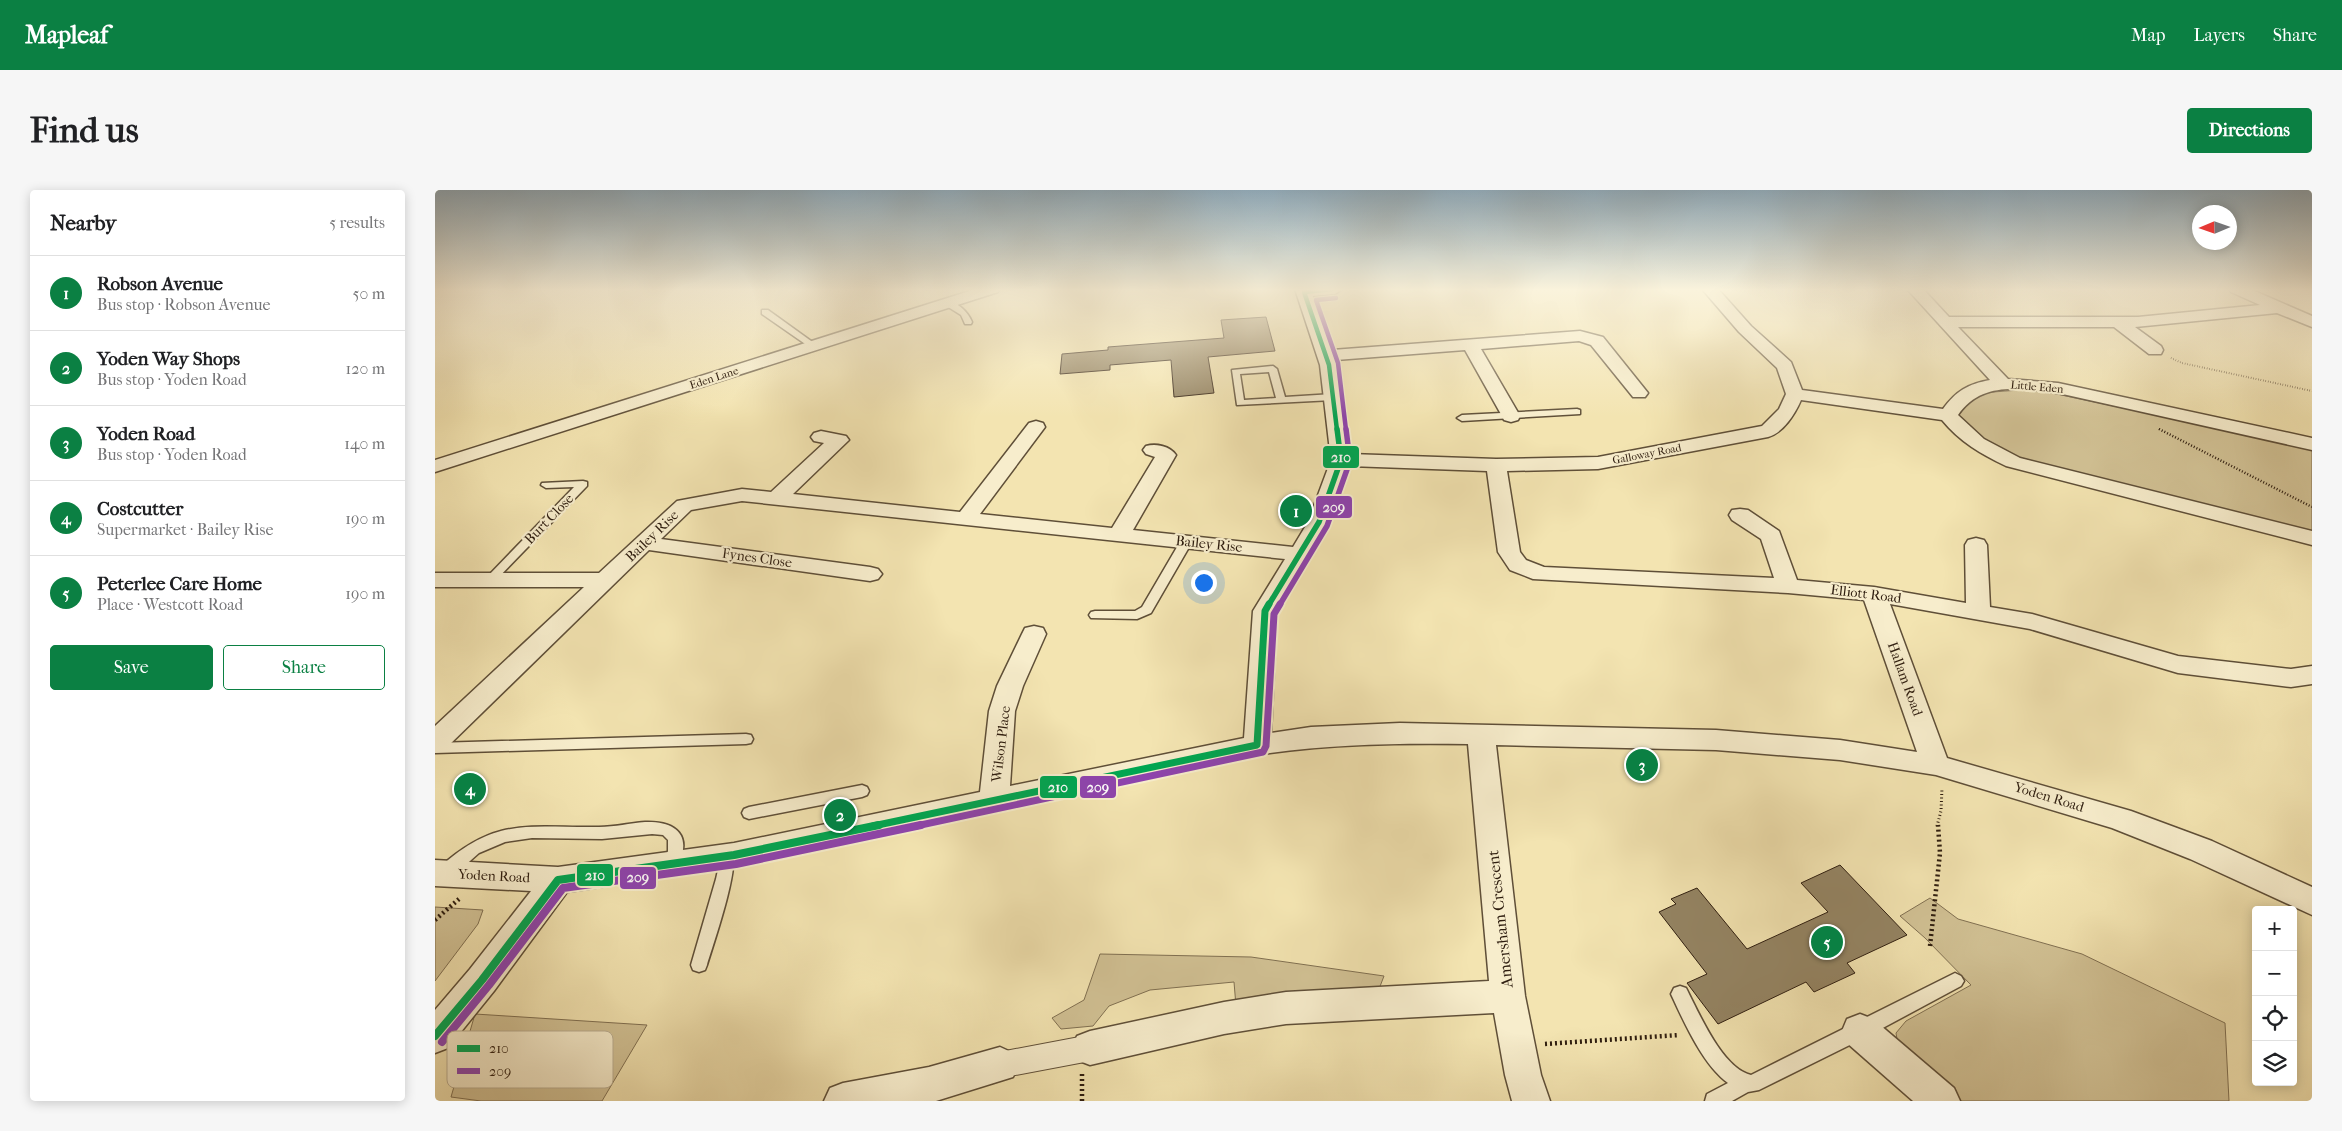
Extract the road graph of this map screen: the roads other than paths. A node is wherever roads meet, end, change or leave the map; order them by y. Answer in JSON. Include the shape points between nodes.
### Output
{"nodes":[{"id":1,"x":793,"y":332,"type":"edge"},
{"id":2,"x":860,"y":332,"type":"edge"},
{"id":3,"x":1317,"y":332,"type":"edge"},
{"id":4,"x":1748,"y":332,"type":"edge"},
{"id":5,"x":1953,"y":332,"type":"edge"},
{"id":6,"x":2130,"y":332,"type":"edge"},
{"id":7,"x":1470,"y":344,"type":"junction"},
{"id":8,"x":814,"y":346,"type":"junction"},
{"id":9,"x":2155,"y":350,"type":"road end"},
{"id":10,"x":1325,"y":356,"type":"junction"},
{"id":11,"x":2003,"y":384,"type":"junction"},
{"id":12,"x":1639,"y":393,"type":"dead end"},
{"id":13,"x":1795,"y":394,"type":"junction"},
{"id":14,"x":1333,"y":397,"type":"junction"},
{"id":15,"x":1281,"y":400,"type":"junction"},
{"id":16,"x":1577,"y":412,"type":"dead end"},
{"id":17,"x":1948,"y":415,"type":"junction"},
{"id":18,"x":1511,"y":416,"type":"junction"},
{"id":19,"x":1462,"y":418,"type":"dead end"},
{"id":20,"x":1036,"y":427,"type":"dead end"},
{"id":21,"x":821,"y":437,"type":"dead end"},
{"id":22,"x":2312,"y":444,"type":"edge"},
{"id":23,"x":1153,"y":450,"type":"dead end"},
{"id":24,"x":1341,"y":460,"type":"junction"},
{"id":25,"x":1496,"y":465,"type":"junction"},
{"id":26,"x":435,"y":466,"type":"edge"},
{"id":27,"x":546,"y":485,"type":"dead end"},
{"id":28,"x":777,"y":498,"type":"junction"},
{"id":29,"x":1740,"y":515,"type":"dead end"},
{"id":30,"x":966,"y":518,"type":"junction"},
{"id":31,"x":1119,"y":534,"type":"junction"},
{"id":32,"x":2312,"y":538,"type":"edge"},
{"id":33,"x":1186,"y":542,"type":"junction"},
{"id":34,"x":644,"y":544,"type":"junction"},
{"id":35,"x":1976,"y":545,"type":"dead end"},
{"id":36,"x":1300,"y":554,"type":"junction"},
{"id":37,"x":870,"y":574,"type":"dead end"},
{"id":38,"x":435,"y":580,"type":"edge"},
{"id":39,"x":490,"y":580,"type":"junction"},
{"id":40,"x":606,"y":580,"type":"junction"},
{"id":41,"x":1788,"y":586,"type":"junction"},
{"id":42,"x":1874,"y":594,"type":"junction"},
{"id":43,"x":1977,"y":611,"type":"junction"},
{"id":44,"x":1095,"y":615,"type":"dead end"},
{"id":45,"x":1034,"y":634,"type":"dead end"},
{"id":46,"x":2312,"y":675,"type":"edge"},
{"id":47,"x":1481,"y":735,"type":"junction"},
{"id":48,"x":746,"y":739,"type":"dead end"},
{"id":49,"x":435,"y":742,"type":"edge"},
{"id":50,"x":1257,"y":745,"type":"junction"},
{"id":51,"x":435,"y":748,"type":"edge"},
{"id":52,"x":1939,"y":776,"type":"junction"},
{"id":53,"x":862,"y":791,"type":"dead end"},
{"id":54,"x":993,"y":799,"type":"junction"},
{"id":55,"x":749,"y":813,"type":"dead end"},
{"id":56,"x":727,"y":856,"type":"junction"},
{"id":57,"x":673,"y":863,"type":"junction"},
{"id":58,"x":440,"y":873,"type":"edge"},
{"id":59,"x":558,"y":880,"type":"junction"},
{"id":60,"x":2312,"y":902,"type":"edge"},
{"id":61,"x":699,"y":965,"type":"dead end"},
{"id":62,"x":1955,"y":981,"type":"dead end"},
{"id":63,"x":1681,"y":994,"type":"dead end"},
{"id":64,"x":1508,"y":996,"type":"junction"},
{"id":65,"x":1860,"y":1031,"type":"junction"},
{"id":66,"x":435,"y":1036,"type":"edge"},
{"id":67,"x":1090,"y":1048,"type":"joint"},
{"id":68,"x":1000,"y":1064,"type":"joint"},
{"id":69,"x":1745,"y":1084,"type":"junction"},
{"id":70,"x":928,"y":1093,"type":"edge"},
{"id":71,"x":843,"y":1101,"type":"edge"},
{"id":72,"x":1531,"y":1101,"type":"edge"},
{"id":73,"x":1714,"y":1101,"type":"edge"},
{"id":74,"x":1941,"y":1101,"type":"edge"}],
"edges":[{"from":1,"to":8,"type":"lane"},
{"from":2,"to":8,"type":"street","name":"Eden Lane"},
{"from":3,"to":10,"type":"street"},
{"from":4,"to":13,"type":"street","via":[[1785,366]]},
{"from":5,"to":11,"type":"street"},
{"from":6,"to":9,"type":"street"},
{"from":7,"to":10,"type":"street"},
{"from":7,"to":12,"type":"street","via":[[1580,336],[1593,338]]},
{"from":7,"to":18,"type":"street"},
{"from":8,"to":26,"type":"street","name":"Eden Lane"},
{"from":10,"to":14,"type":"street"},
{"from":11,"to":17,"type":"street","name":"Little Eden","via":[[1964,395]]},
{"from":11,"to":22,"type":"street","name":"Little Eden","via":[[2058,388]]},
{"from":13,"to":17,"type":"street"},
{"from":13,"to":25,"type":"street","name":"Galloway Road","via":[[1787,411],[1768,431],[1598,463]]},
{"from":14,"to":15,"type":"lane"},
{"from":14,"to":24,"type":"street"},
{"from":15,"to":15,"type":"lane","via":[[1240,402],[1235,372],[1273,369]]},
{"from":16,"to":18,"type":"lane"},
{"from":17,"to":32,"type":"street","via":[[1960,431],[1981,447],[2013,462]]},
{"from":18,"to":19,"type":"lane"},
{"from":20,"to":30,"type":"street"},
{"from":21,"to":28,"type":"street","via":[[839,440]]},
{"from":23,"to":31,"type":"street","via":[[1166,454]]},
{"from":24,"to":25,"type":"street","name":"Galloway Road"},
{"from":24,"to":36,"type":"street","via":[[1319,522]]},
{"from":25,"to":41,"type":"street","name":"Elliott Road","via":[[1509,552],[1518,565],[1529,570],[1554,576]]},
{"from":27,"to":39,"type":"lane","name":"Burt Close","via":[[583,484]]},
{"from":28,"to":30,"type":"street","name":"Bailey Rise"},
{"from":28,"to":34,"type":"street","name":"Bailey Rise","via":[[742,495],[684,505]]},
{"from":29,"to":41,"type":"street","via":[[1771,536]]},
{"from":30,"to":31,"type":"street","name":"Bailey Rise"},
{"from":31,"to":33,"type":"street","name":"Bailey Rise"},
{"from":33,"to":36,"type":"street","name":"Bailey Rise"},
{"from":33,"to":44,"type":"lane","via":[[1147,610],[1137,614]]},
{"from":34,"to":37,"type":"street","name":"Fynes Close"},
{"from":34,"to":40,"type":"street","name":"Bailey Rise"},
{"from":35,"to":43,"type":"street"},
{"from":36,"to":50,"type":"street","via":[[1265,611]]},
{"from":38,"to":39,"type":"street"},
{"from":39,"to":40,"type":"street"},
{"from":40,"to":49,"type":"street","name":"Bailey Rise"},
{"from":41,"to":42,"type":"street","name":"Elliott Road"},
{"from":42,"to":43,"type":"street","name":"Elliott Road"},
{"from":42,"to":52,"type":"street","name":"Hallam Road"},
{"from":43,"to":46,"type":"street","name":"Elliott Road","via":[[2032,622],[2178,664],[2291,678]]},
{"from":45,"to":54,"type":"street","name":"Wilson Place","via":[[1002,711]]},
{"from":47,"to":50,"type":"street","name":"Yoden Road","via":[[1366,734],[1311,737]]},
{"from":47,"to":52,"type":"street","name":"Yoden Road","via":[[1716,740],[1840,750]]},
{"from":47,"to":64,"type":"street","name":"Amersham Crescent"},
{"from":48,"to":51,"type":"lane"},
{"from":50,"to":54,"type":"street","name":"Yoden Road"},
{"from":52,"to":60,"type":"street","name":"Yoden Road","via":[[2120,819],[2201,850]]},
{"from":53,"to":55,"type":"lane"},
{"from":54,"to":56,"type":"street","name":"Yoden Road"},
{"from":56,"to":57,"type":"street","name":"Yoden Road"},
{"from":56,"to":61,"type":"lane","via":[[724,879]]},
{"from":57,"to":58,"type":"lane","via":[[676,839],[661,828],[646,828],[500,837],[480,845]]},
{"from":57,"to":59,"type":"street","name":"Yoden Road"},
{"from":58,"to":59,"type":"street","name":"Yoden Road"},
{"from":59,"to":66,"type":"street"},
{"from":62,"to":65,"type":"lane"},
{"from":63,"to":69,"type":"lane","via":[[1702,1034],[1729,1073]]},
{"from":64,"to":67,"type":"street","via":[[1286,1008],[1224,1018]]},
{"from":64,"to":72,"type":"street","name":"Amersham Crescent"},
{"from":65,"to":69,"type":"lane","via":[[1760,1080]]},
{"from":65,"to":74,"type":"street"},
{"from":67,"to":68,"type":"street"},
{"from":68,"to":70,"type":"street"},
{"from":69,"to":73,"type":"lane"},
{"from":70,"to":71,"type":"street"}]}
